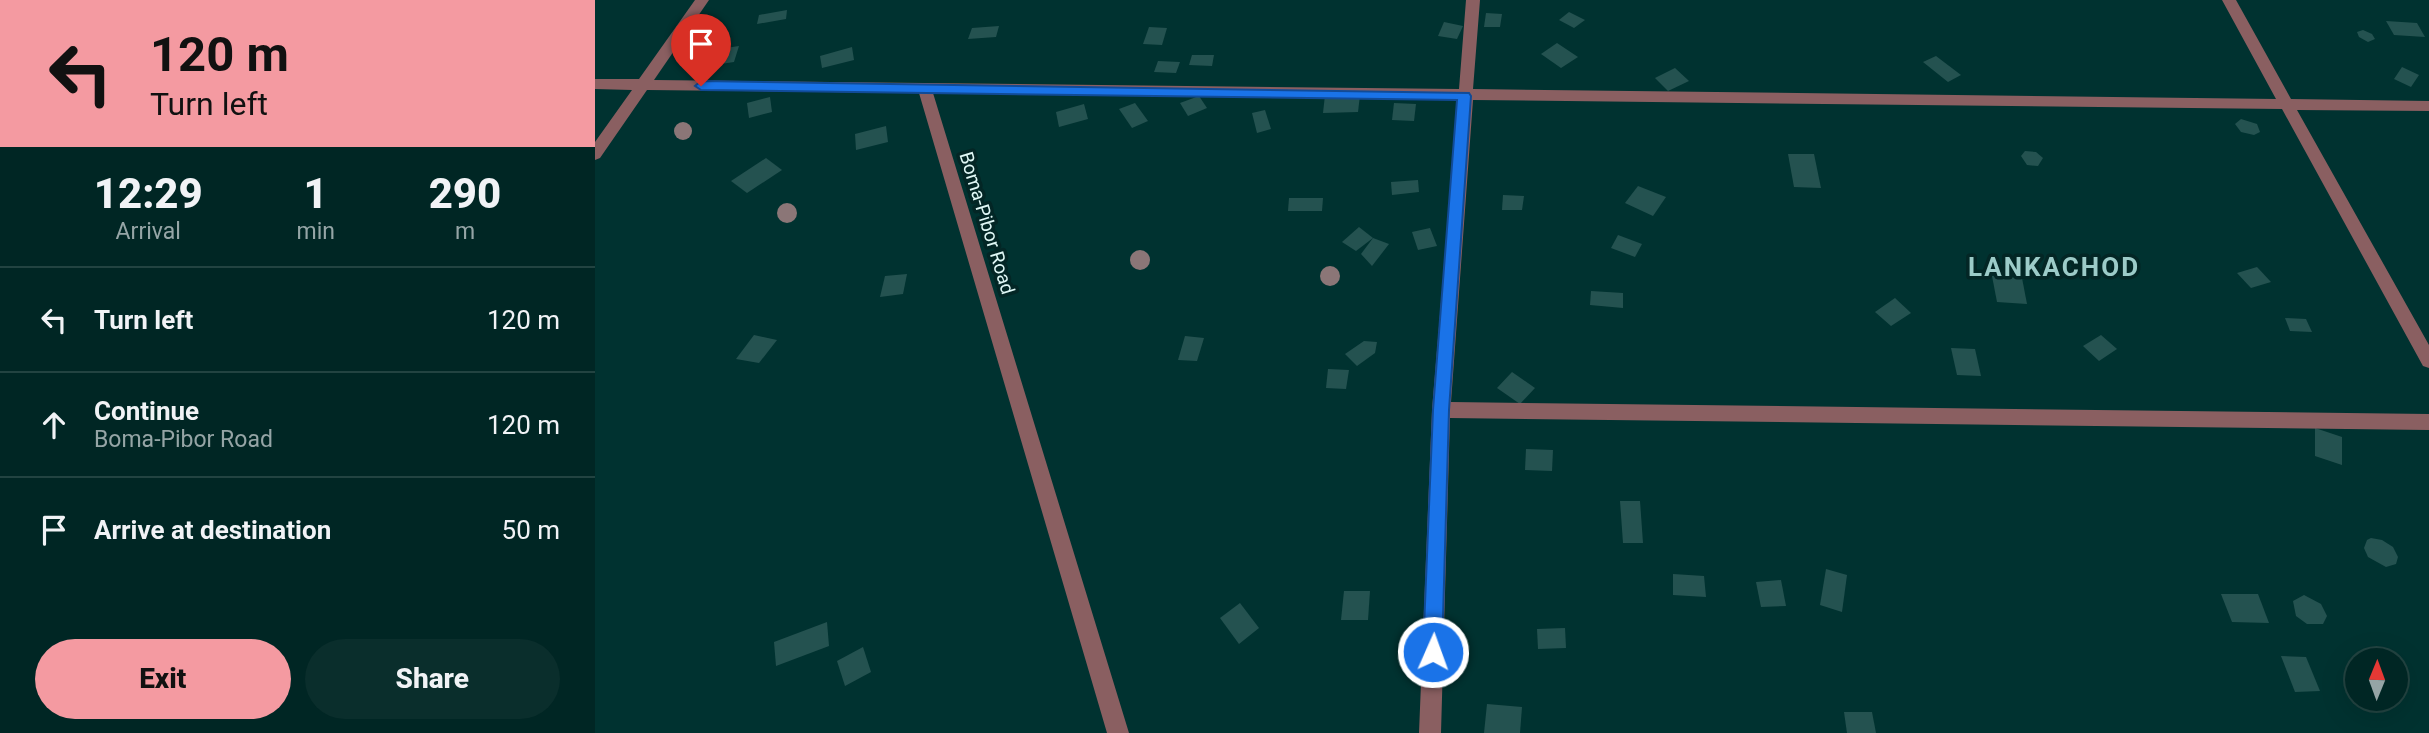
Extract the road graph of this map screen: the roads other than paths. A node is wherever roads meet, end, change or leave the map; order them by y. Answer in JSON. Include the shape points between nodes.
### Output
{"nodes":[{"id":1,"x":702,"y":0,"type":"edge"},
{"id":2,"x":1473,"y":0,"type":"edge"},
{"id":3,"x":2229,"y":0,"type":"edge"},
{"id":4,"x":595,"y":84,"type":"edge"},
{"id":5,"x":645,"y":84,"type":"junction"},
{"id":6,"x":925,"y":90,"type":"junction"},
{"id":7,"x":1464,"y":96,"type":"junction"},
{"id":8,"x":2289,"y":105,"type":"junction"},
{"id":9,"x":2429,"y":106,"type":"edge"},
{"id":10,"x":595,"y":154,"type":"edge"},
{"id":11,"x":2429,"y":361,"type":"edge"},
{"id":12,"x":1441,"y":410,"type":"junction"},
{"id":13,"x":2429,"y":422,"type":"edge"},
{"id":14,"x":1118,"y":733,"type":"edge"},
{"id":15,"x":1430,"y":733,"type":"edge"}],
"edges":[{"from":1,"to":5,"type":"street"},
{"from":2,"to":7,"type":"street"},
{"from":3,"to":8,"type":"street"},
{"from":4,"to":5,"type":"street"},
{"from":5,"to":6,"type":"street"},
{"from":5,"to":10,"type":"street"},
{"from":6,"to":7,"type":"street"},
{"from":6,"to":14,"type":"street","name":"Boma-Pibor Road"},
{"from":7,"to":8,"type":"street"},
{"from":7,"to":12,"type":"street"},
{"from":8,"to":9,"type":"street"},
{"from":8,"to":11,"type":"street"},
{"from":12,"to":13,"type":"street"},
{"from":12,"to":15,"type":"street"}]}
